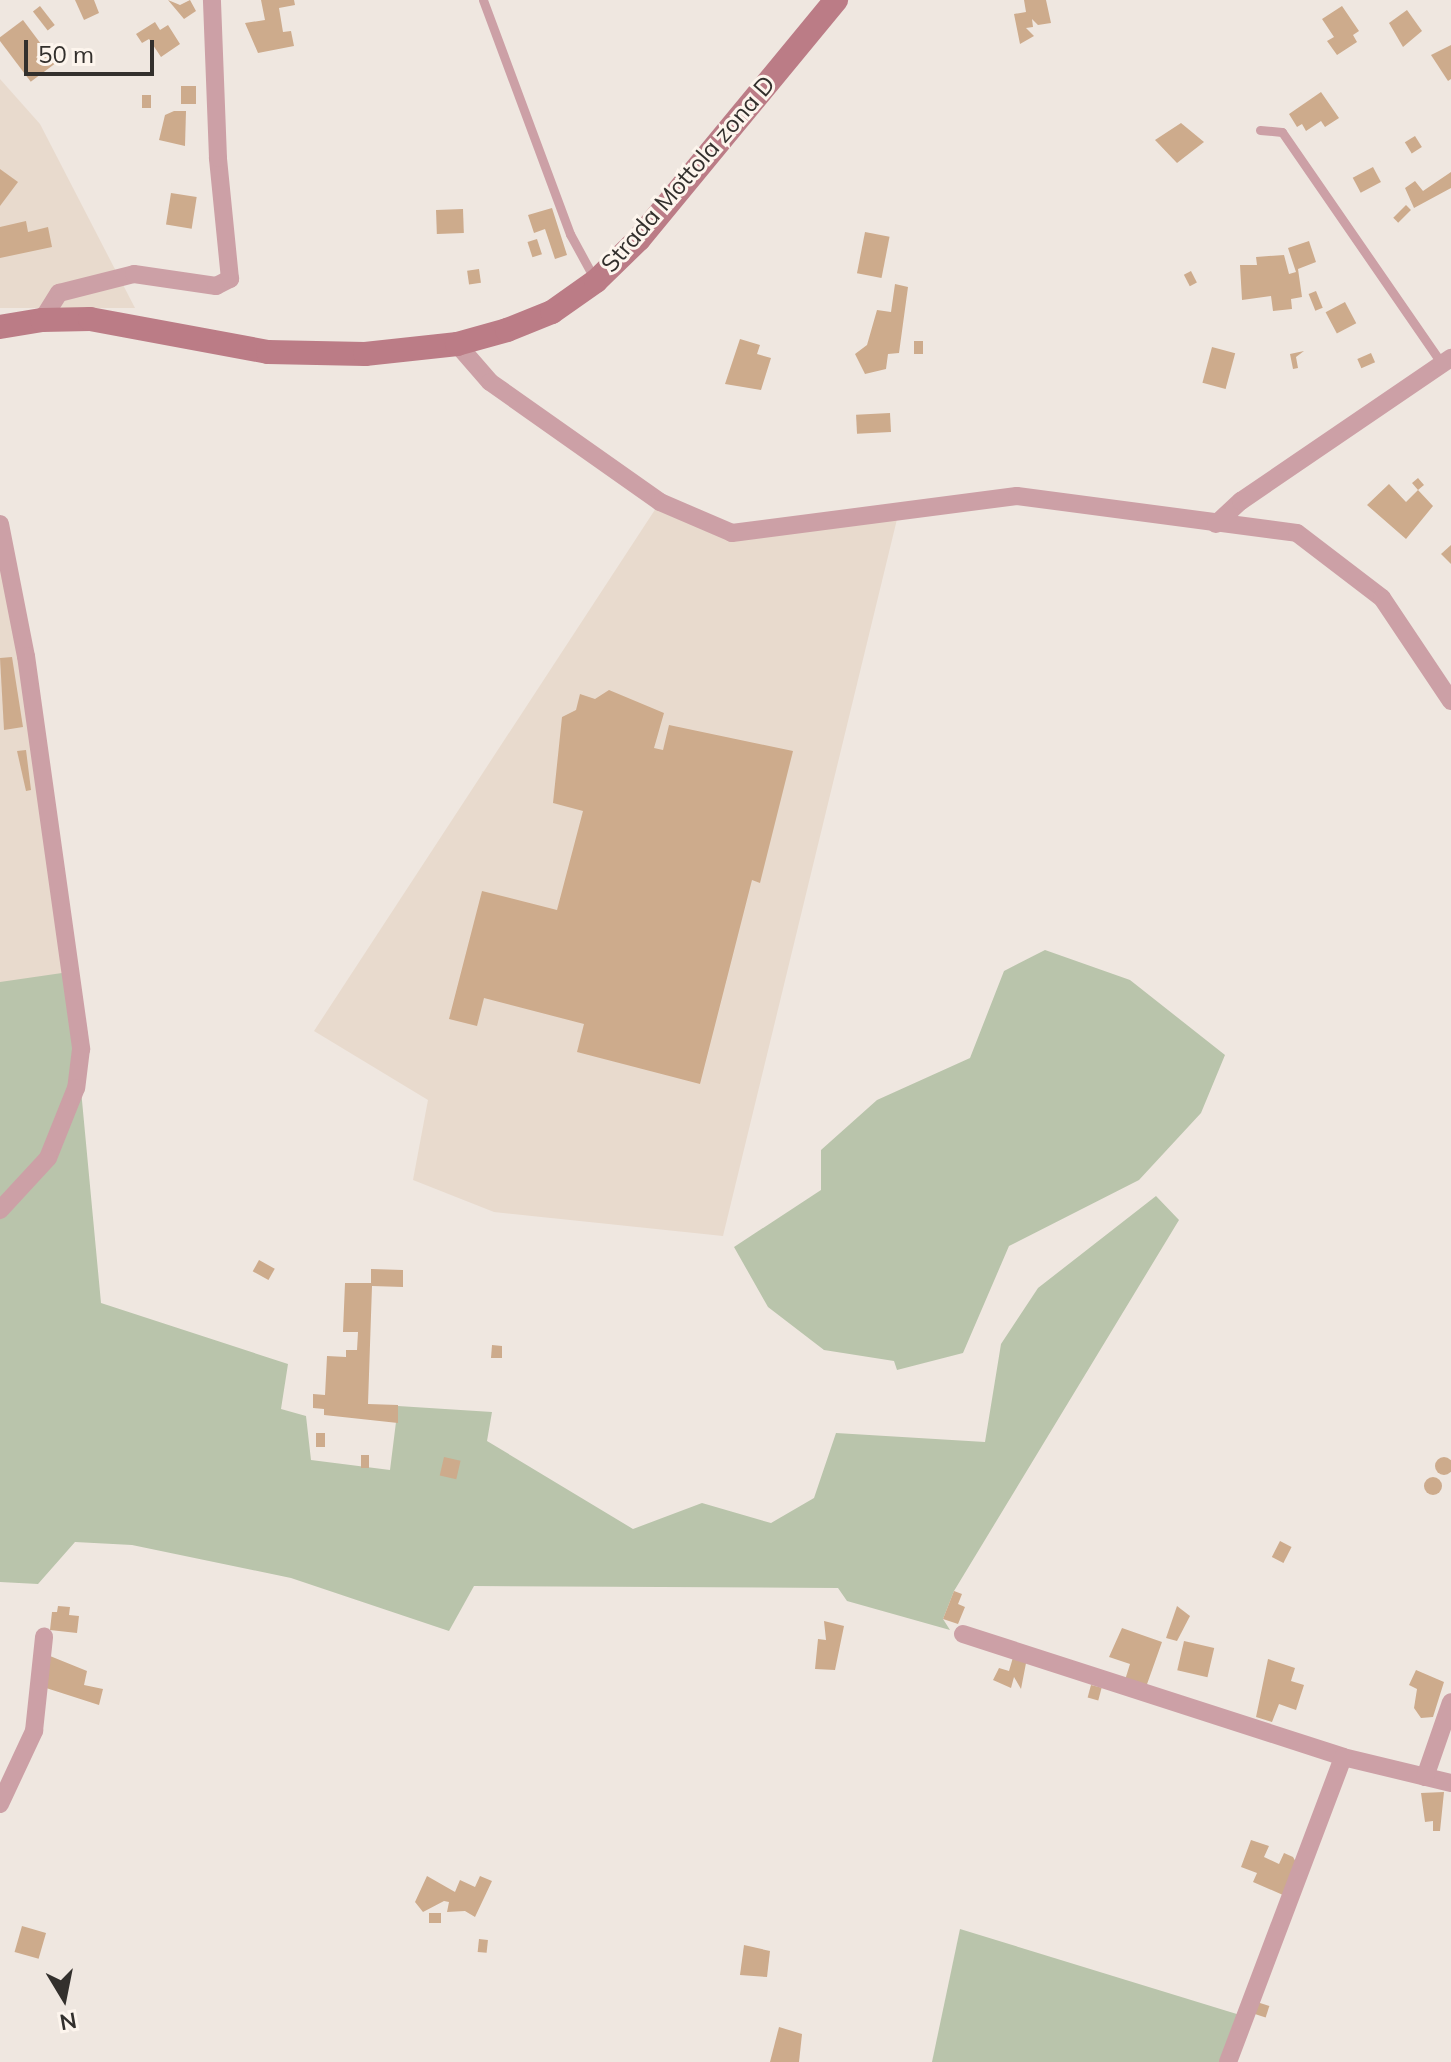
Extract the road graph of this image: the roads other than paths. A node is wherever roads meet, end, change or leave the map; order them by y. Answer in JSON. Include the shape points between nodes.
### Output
{"nodes":[{"id":1,"x":212,"y":0,"type":"edge"},
{"id":2,"x":483,"y":0,"type":"edge"},
{"id":3,"x":836,"y":0,"type":"edge"},
{"id":4,"x":1260,"y":130,"type":"dead end"},
{"id":5,"x":596,"y":281,"type":"junction"},
{"id":6,"x":42,"y":320,"type":"junction"},
{"id":7,"x":0,"y":327,"type":"edge"},
{"id":8,"x":457,"y":344,"type":"junction"},
{"id":9,"x":1446,"y":361,"type":"edge"},
{"id":10,"x":0,"y":524,"type":"edge"},
{"id":11,"x":1216,"y":524,"type":"junction"},
{"id":12,"x":1451,"y":701,"type":"edge"},
{"id":13,"x":0,"y":1210,"type":"edge"},
{"id":14,"x":963,"y":1634,"type":"dead end"},
{"id":15,"x":44,"y":1637,"type":"dead end"},
{"id":16,"x":1451,"y":1702,"type":"edge"},
{"id":17,"x":1343,"y":1757,"type":"junction"},
{"id":18,"x":1425,"y":1777,"type":"junction"},
{"id":19,"x":1451,"y":1783,"type":"edge"},
{"id":20,"x":0,"y":1804,"type":"edge"},
{"id":21,"x":1228,"y":2062,"type":"edge"}],
"edges":[{"from":1,"to":6,"type":"street","via":[[230,279],[216,286],[134,274],[59,293]]},
{"from":2,"to":5,"type":"lane","via":[[570,234]]},
{"from":3,"to":5,"type":"main road","name":"Strada Mottola zona D","via":[[639,239]]},
{"from":4,"to":9,"type":"lane","via":[[1282,132]]},
{"from":5,"to":8,"type":"main road","name":"Strada Mottola zona D","via":[[552,312]]},
{"from":6,"to":7,"type":"main road","name":"Strada Mottola zona D"},
{"from":6,"to":8,"type":"main road","name":"Strada Mottola zona D","via":[[90,319],[268,352],[365,354]]},
{"from":8,"to":11,"type":"street","via":[[490,382],[648,494],[732,533],[1017,496]]},
{"from":9,"to":11,"type":"street","via":[[1241,501]]},
{"from":10,"to":13,"type":"street","via":[[26,656],[81,1049],[76,1088],[48,1158]]},
{"from":11,"to":12,"type":"street","via":[[1297,533],[1382,598]]},
{"from":14,"to":17,"type":"street"},
{"from":15,"to":20,"type":"street","via":[[34,1731]]},
{"from":16,"to":18,"type":"street"},
{"from":17,"to":18,"type":"street"},
{"from":17,"to":21,"type":"street"},
{"from":18,"to":19,"type":"street"}]}
